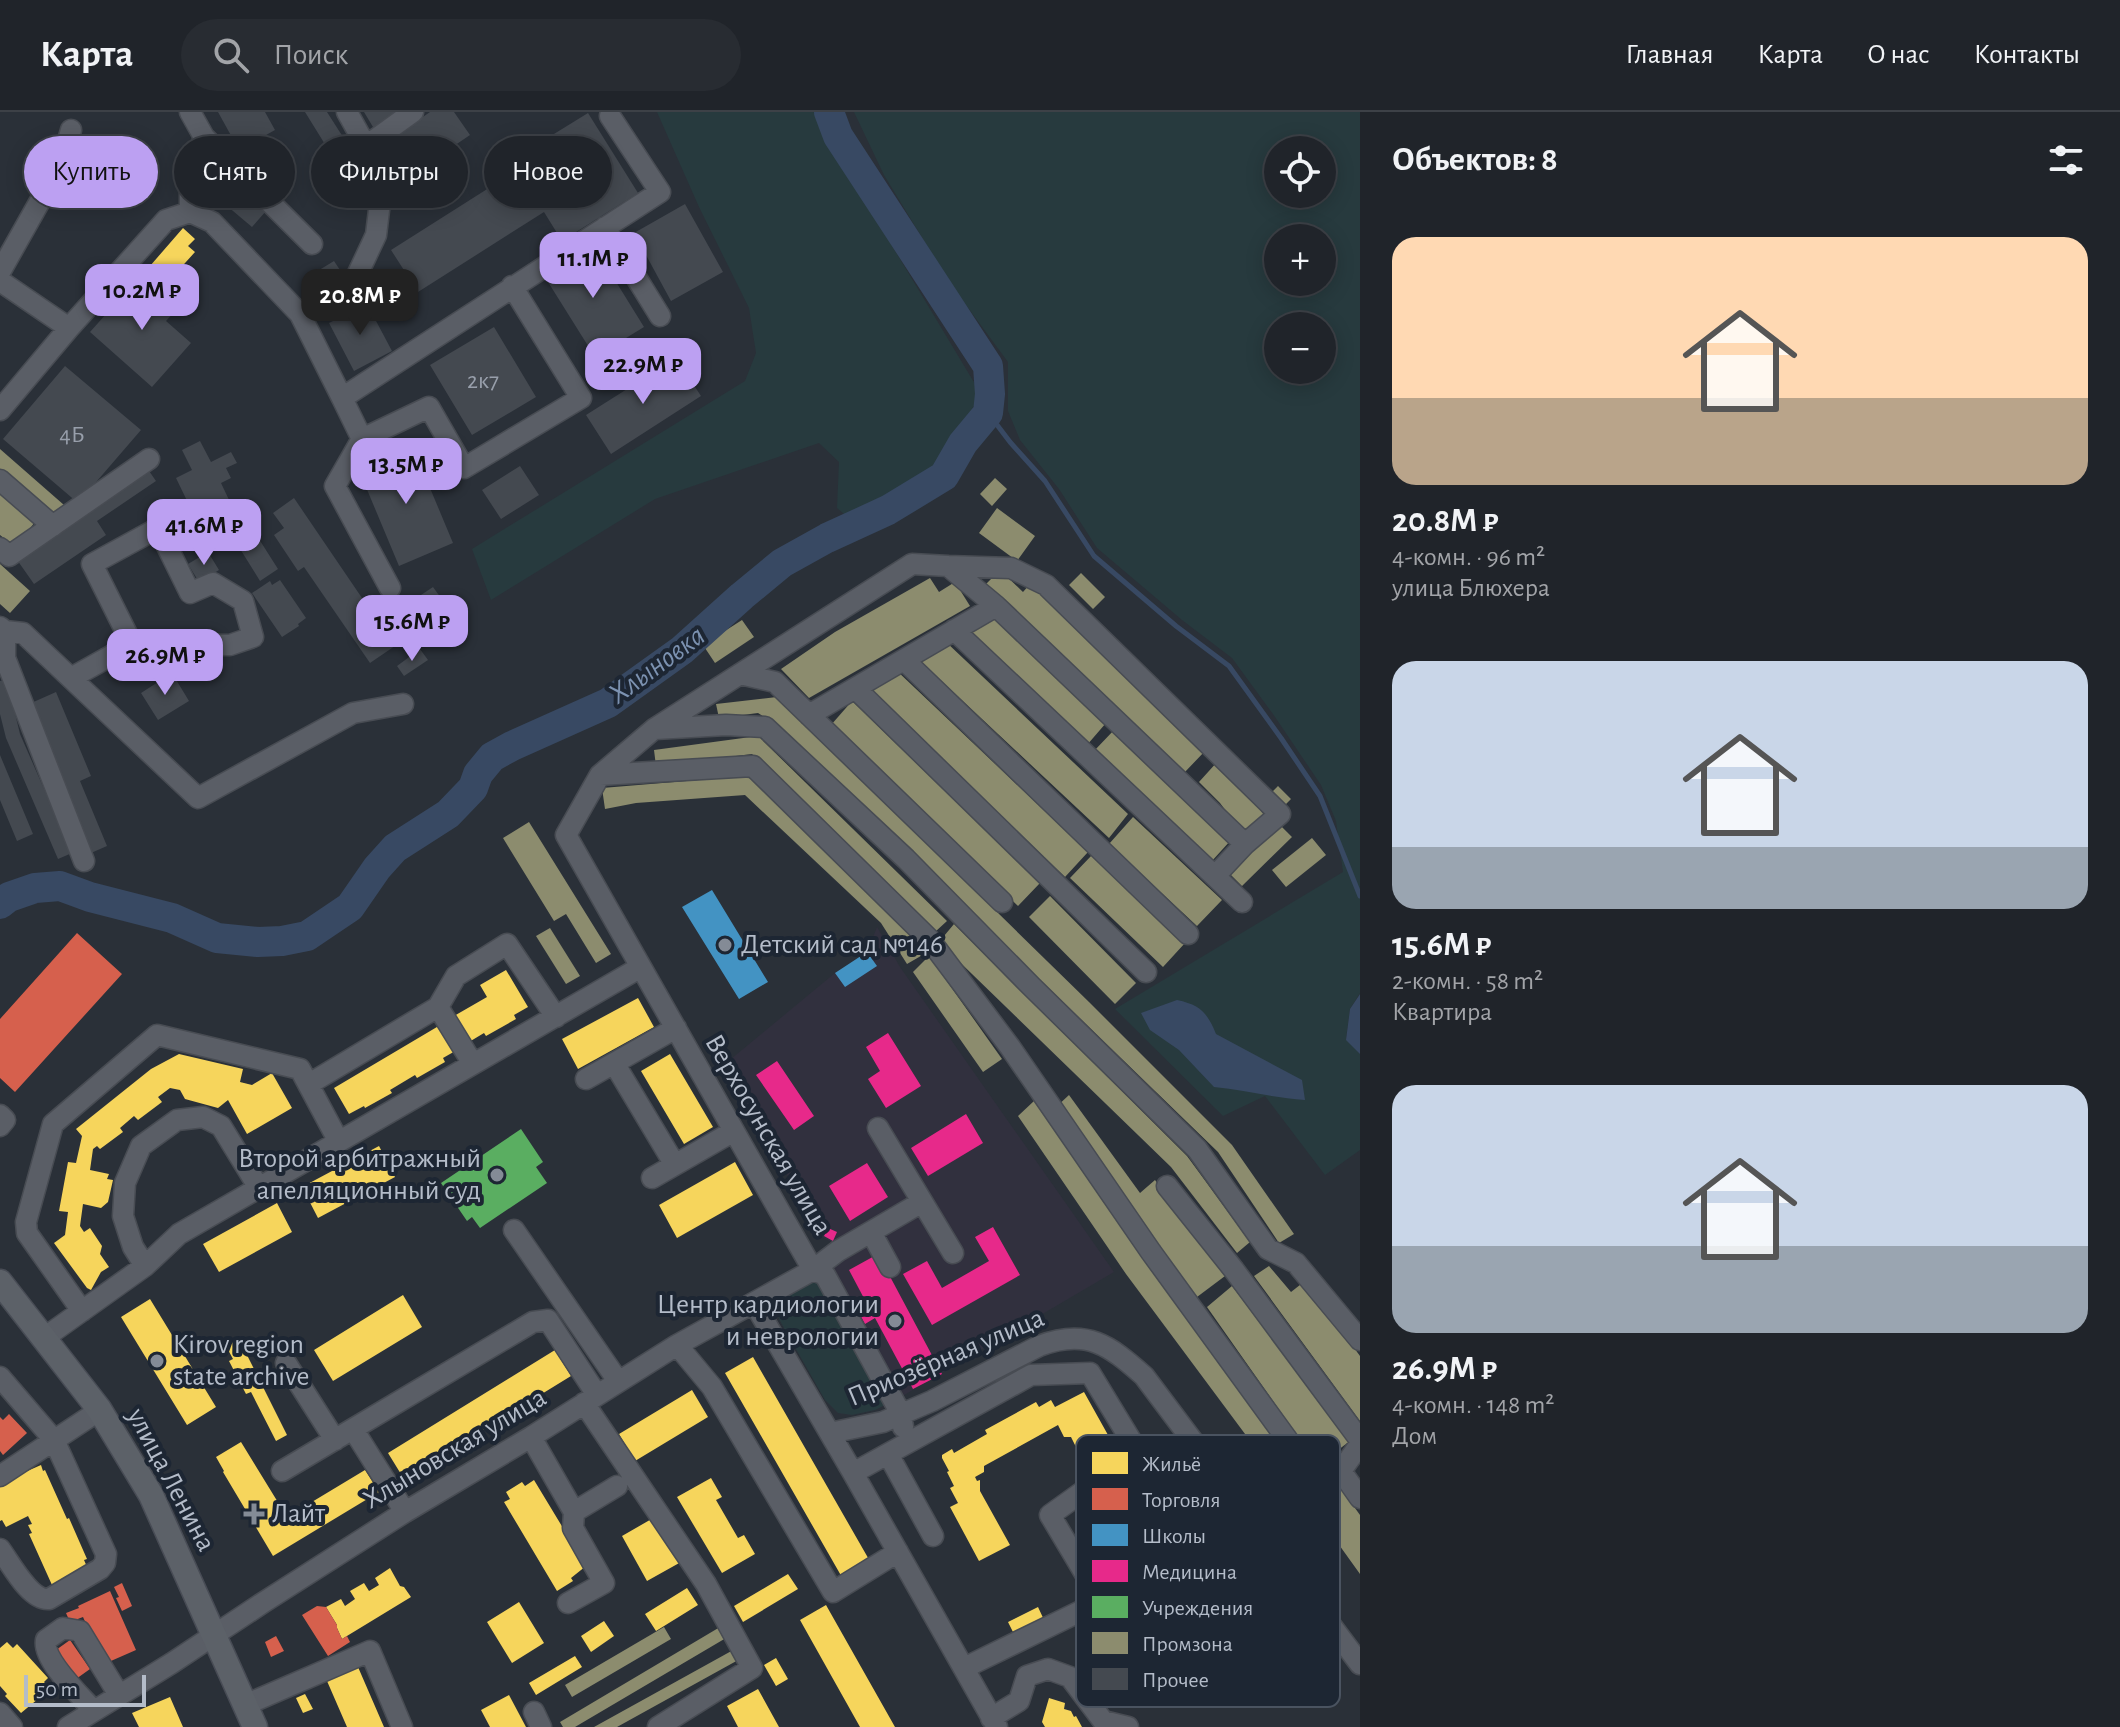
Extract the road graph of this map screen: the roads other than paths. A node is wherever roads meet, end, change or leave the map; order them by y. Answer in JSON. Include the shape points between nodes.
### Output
{"nodes":[{"id":1,"x":190,"y":112,"type":"edge"},
{"id":2,"x":347,"y":112,"type":"edge"},
{"id":3,"x":413,"y":112,"type":"edge"},
{"id":4,"x":610,"y":116,"type":"dead end"},
{"id":5,"x":71,"y":130,"type":"dead end"},
{"id":6,"x":203,"y":136,"type":"edge"},
{"id":7,"x":360,"y":136,"type":"edge"},
{"id":8,"x":380,"y":136,"type":"edge"},
{"id":9,"x":190,"y":208,"type":"edge"},
{"id":10,"x":276,"y":208,"type":"edge"},
{"id":11,"x":379,"y":208,"type":"edge"},
{"id":12,"x":190,"y":212,"type":"junction"},
{"id":13,"x":605,"y":227,"type":"junction"},
{"id":14,"x":312,"y":244,"type":"dead end"},
{"id":15,"x":0,"y":272,"type":"edge"},
{"id":16,"x":0,"y":281,"type":"edge"},
{"id":17,"x":512,"y":286,"type":"junction"},
{"id":18,"x":300,"y":314,"type":"junction"},
{"id":19,"x":660,"y":316,"type":"dead end"},
{"id":20,"x":69,"y":328,"type":"junction"},
{"id":21,"x":342,"y":398,"type":"junction"},
{"id":22,"x":0,"y":410,"type":"edge"},
{"id":23,"x":362,"y":439,"type":"junction"},
{"id":24,"x":149,"y":459,"type":"dead end"},
{"id":25,"x":0,"y":480,"type":"edge"},
{"id":26,"x":53,"y":526,"type":"junction"},
{"id":27,"x":0,"y":548,"type":"edge"},
{"id":28,"x":948,"y":566,"type":"junction"},
{"id":29,"x":390,"y":588,"type":"dead end"},
{"id":30,"x":996,"y":606,"type":"junction"},
{"id":31,"x":3,"y":629,"type":"edge"},
{"id":32,"x":954,"y":630,"type":"junction"},
{"id":33,"x":132,"y":644,"type":"junction"},
{"id":34,"x":904,"y":660,"type":"junction"},
{"id":35,"x":740,"y":674,"type":"junction"},
{"id":36,"x":71,"y":678,"type":"junction"},
{"id":37,"x":855,"y":688,"type":"junction"},
{"id":38,"x":403,"y":704,"type":"dead end"},
{"id":39,"x":809,"y":715,"type":"junction"},
{"id":40,"x":654,"y":729,"type":"junction"},
{"id":41,"x":600,"y":775,"type":"junction"},
{"id":42,"x":1245,"y":844,"type":"junction"},
{"id":43,"x":84,"y":861,"type":"dead end"},
{"id":44,"x":1215,"y":876,"type":"junction"},
{"id":45,"x":1002,"y":902,"type":"dead end"},
{"id":46,"x":1242,"y":902,"type":"dead end"},
{"id":47,"x":1188,"y":934,"type":"dead end"},
{"id":48,"x":641,"y":967,"type":"junction"},
{"id":49,"x":1146,"y":972,"type":"dead end"},
{"id":50,"x":438,"y":1007,"type":"junction"},
{"id":51,"x":556,"y":1017,"type":"junction"},
{"id":52,"x":676,"y":1028,"type":"junction"},
{"id":53,"x":614,"y":1063,"type":"junction"},
{"id":54,"x":473,"y":1064,"type":"junction"},
{"id":55,"x":586,"y":1079,"type":"dead end"},
{"id":56,"x":309,"y":1084,"type":"junction"},
{"id":57,"x":0,"y":1115,"type":"edge"},
{"id":58,"x":0,"y":1126,"type":"edge"},
{"id":59,"x":878,"y":1128,"type":"dead end"},
{"id":60,"x":734,"y":1131,"type":"junction"},
{"id":61,"x":339,"y":1142,"type":"junction"},
{"id":62,"x":675,"y":1165,"type":"junction"},
{"id":63,"x":652,"y":1178,"type":"dead end"},
{"id":64,"x":1167,"y":1186,"type":"dead end"},
{"id":65,"x":259,"y":1188,"type":"junction"},
{"id":66,"x":922,"y":1202,"type":"junction"},
{"id":67,"x":514,"y":1230,"type":"dead end"},
{"id":68,"x":871,"y":1232,"type":"junction"},
{"id":69,"x":953,"y":1253,"type":"dead end"},
{"id":70,"x":145,"y":1266,"type":"junction"},
{"id":71,"x":890,"y":1267,"type":"dead end"},
{"id":72,"x":813,"y":1270,"type":"junction"},
{"id":73,"x":1,"y":1285,"type":"edge"},
{"id":74,"x":754,"y":1303,"type":"junction"},
{"id":75,"x":82,"y":1311,"type":"junction"},
{"id":76,"x":44,"y":1338,"type":"junction"},
{"id":77,"x":1360,"y":1340,"type":"edge"},
{"id":78,"x":677,"y":1345,"type":"junction"},
{"id":79,"x":286,"y":1363,"type":"dead end"},
{"id":80,"x":0,"y":1377,"type":"edge"},
{"id":81,"x":618,"y":1381,"type":"junction"},
{"id":82,"x":591,"y":1399,"type":"junction"},
{"id":83,"x":100,"y":1410,"type":"junction"},
{"id":84,"x":901,"y":1414,"type":"junction"},
{"id":85,"x":353,"y":1429,"type":"junction"},
{"id":86,"x":830,"y":1433,"type":"junction"},
{"id":87,"x":1128,"y":1435,"type":"edge"},
{"id":88,"x":1188,"y":1435,"type":"edge"},
{"id":89,"x":1284,"y":1435,"type":"edge"},
{"id":90,"x":531,"y":1437,"type":"junction"},
{"id":91,"x":54,"y":1440,"type":"junction"},
{"id":92,"x":335,"y":1440,"type":"junction"},
{"id":93,"x":909,"y":1442,"type":"junction"},
{"id":94,"x":1360,"y":1442,"type":"edge"},
{"id":95,"x":888,"y":1454,"type":"junction"},
{"id":96,"x":282,"y":1471,"type":"dead end"},
{"id":97,"x":1341,"y":1471,"type":"joint"},
{"id":98,"x":853,"y":1473,"type":"junction"},
{"id":99,"x":0,"y":1476,"type":"edge"},
{"id":100,"x":617,"y":1486,"type":"dead end"},
{"id":101,"x":1076,"y":1496,"type":"edge"},
{"id":102,"x":1360,"y":1498,"type":"edge"},
{"id":103,"x":405,"y":1512,"type":"junction"},
{"id":104,"x":574,"y":1512,"type":"junction"},
{"id":105,"x":933,"y":1536,"type":"dead end"},
{"id":106,"x":0,"y":1549,"type":"edge"},
{"id":107,"x":898,"y":1552,"type":"junction"},
{"id":108,"x":1076,"y":1559,"type":"edge"},
{"id":109,"x":568,"y":1603,"type":"dead end"},
{"id":110,"x":1076,"y":1613,"type":"edge"},
{"id":111,"x":215,"y":1635,"type":"junction"},
{"id":112,"x":1340,"y":1637,"type":"edge"},
{"id":113,"x":1360,"y":1664,"type":"edge"},
{"id":114,"x":964,"y":1668,"type":"junction"},
{"id":115,"x":1076,"y":1685,"type":"edge"},
{"id":116,"x":119,"y":1695,"type":"junction"},
{"id":117,"x":1092,"y":1707,"type":"edge"},
{"id":118,"x":94,"y":1711,"type":"junction"},
{"id":119,"x":0,"y":1713,"type":"edge"},
{"id":120,"x":250,"y":1716,"type":"edge"},
{"id":121,"x":994,"y":1722,"type":"edge"},
{"id":122,"x":12,"y":1727,"type":"edge"},
{"id":123,"x":68,"y":1727,"type":"edge"},
{"id":124,"x":402,"y":1727,"type":"edge"},
{"id":125,"x":658,"y":1727,"type":"edge"},
{"id":126,"x":1128,"y":1727,"type":"edge"}],
"edges":[{"from":1,"to":6,"type":"street"},
{"from":2,"to":7,"type":"street"},
{"from":3,"to":8,"type":"street"},
{"from":4,"to":13,"type":"street","via":[[660,192]]},
{"from":5,"to":15,"type":"street","via":[[62,162]]},
{"from":9,"to":12,"type":"street"},
{"from":10,"to":14,"type":"street"},
{"from":11,"to":18,"type":"street","via":[[376,235],[353,284]]},
{"from":12,"to":18,"type":"street","via":[[212,222]]},
{"from":12,"to":20,"type":"street","via":[[166,220]]},
{"from":13,"to":17,"type":"street"},
{"from":13,"to":19,"type":"street"},
{"from":16,"to":20,"type":"street"},
{"from":17,"to":21,"type":"street"},
{"from":17,"to":23,"type":"street","via":[[581,398],[464,468],[429,407]]},
{"from":18,"to":21,"type":"street"},
{"from":20,"to":22,"type":"street"},
{"from":21,"to":23,"type":"street"},
{"from":23,"to":29,"type":"street","via":[[335,486]]},
{"from":24,"to":26,"type":"street"},
{"from":25,"to":26,"type":"street"},
{"from":26,"to":27,"type":"street","via":[[9,556]]},
{"from":28,"to":30,"type":"street"},
{"from":28,"to":35,"type":"street","via":[[912,564]]},
{"from":28,"to":42,"type":"street","via":[[1011,568],[1046,585],[1280,814]]},
{"from":30,"to":32,"type":"street"},
{"from":30,"to":42,"type":"street"},
{"from":31,"to":36,"type":"street","via":[[23,633]]},
{"from":31,"to":43,"type":"street","via":[[9,670]]},
{"from":32,"to":34,"type":"street"},
{"from":32,"to":44,"type":"street"},
{"from":33,"to":33,"type":"street","via":[[230,645],[253,637],[243,601],[213,583],[190,593],[158,528],[92,564]]},
{"from":33,"to":36,"type":"street"},
{"from":34,"to":37,"type":"street"},
{"from":34,"to":47,"type":"street"},
{"from":35,"to":39,"type":"street","via":[[775,682]]},
{"from":35,"to":40,"type":"street"},
{"from":36,"to":38,"type":"street","via":[[198,798],[353,713]]},
{"from":37,"to":39,"type":"street"},
{"from":37,"to":49,"type":"street"},
{"from":39,"to":45,"type":"street"},
{"from":40,"to":41,"type":"street"},
{"from":40,"to":77,"type":"street","via":[[765,727],[906,859],[1197,1149],[1268,1249],[1296,1263]]},
{"from":41,"to":48,"type":"street","name":"Верхосунская улица","via":[[566,835]]},
{"from":41,"to":89,"type":"street","via":[[753,766],[929,939]]},
{"from":42,"to":44,"type":"street"},
{"from":44,"to":46,"type":"street"},
{"from":48,"to":51,"type":"street"},
{"from":48,"to":52,"type":"street","name":"Верхосунская улица"},
{"from":50,"to":51,"type":"street","via":[[456,976],[507,944]]},
{"from":50,"to":54,"type":"street"},
{"from":50,"to":56,"type":"street"},
{"from":51,"to":54,"type":"street"},
{"from":52,"to":53,"type":"street"},
{"from":52,"to":60,"type":"street","name":"Верхосунская улица"},
{"from":53,"to":55,"type":"street"},
{"from":53,"to":62,"type":"street"},
{"from":54,"to":61,"type":"street"},
{"from":56,"to":61,"type":"street"},
{"from":56,"to":75,"type":"street","via":[[300,1069],[157,1035],[53,1124],[27,1233]]},
{"from":57,"to":58,"type":"street","via":[[5,1120]]},
{"from":59,"to":66,"type":"street"},
{"from":60,"to":62,"type":"street"},
{"from":60,"to":72,"type":"street","name":"Верхосунская улица"},
{"from":61,"to":65,"type":"street"},
{"from":62,"to":63,"type":"street"},
{"from":64,"to":94,"type":"street"},
{"from":65,"to":70,"type":"street","via":[[179,1234]]},
{"from":65,"to":70,"type":"street","via":[[221,1126],[203,1117],[177,1120],[141,1146],[125,1183],[123,1216]]},
{"from":66,"to":68,"type":"street"},
{"from":66,"to":69,"type":"street"},
{"from":67,"to":81,"type":"street"},
{"from":68,"to":71,"type":"street"},
{"from":68,"to":72,"type":"street"},
{"from":70,"to":75,"type":"street"},
{"from":72,"to":74,"type":"street","name":"Верхосунская улица"},
{"from":72,"to":84,"type":"street","via":[[825,1275]]},
{"from":73,"to":76,"type":"main road","name":"улица Ленина"},
{"from":74,"to":78,"type":"street","name":"Хлыновская улица"},
{"from":74,"to":86,"type":"street"},
{"from":75,"to":76,"type":"street"},
{"from":76,"to":83,"type":"main road","name":"улица Ленина"},
{"from":78,"to":81,"type":"street","name":"Хлыновская улица"},
{"from":78,"to":107,"type":"street","via":[[712,1387],[833,1592]]},
{"from":79,"to":92,"type":"street"},
{"from":80,"to":91,"type":"street"},
{"from":81,"to":82,"type":"street","name":"Хлыновская улица"},
{"from":82,"to":85,"type":"street","via":[[548,1320],[533,1322]]},
{"from":82,"to":90,"type":"street","name":"Хлыновская улица"},
{"from":82,"to":125,"type":"street","via":[[752,1668]]},
{"from":83,"to":91,"type":"street"},
{"from":83,"to":111,"type":"main road","name":"улица Ленина","via":[[151,1495]]},
{"from":84,"to":86,"type":"street","name":"Приозёрная улица"},
{"from":84,"to":88,"type":"street","name":"Приозёрная улица","via":[[1039,1346],[1072,1337],[1117,1353],[1144,1376]]},
{"from":84,"to":93,"type":"street"},
{"from":85,"to":92,"type":"street"},
{"from":85,"to":103,"type":"street"},
{"from":86,"to":98,"type":"street"},
{"from":87,"to":93,"type":"street","via":[[1090,1373],[1031,1375]]},
{"from":90,"to":103,"type":"street","name":"Хлыновская улица"},
{"from":90,"to":104,"type":"street"},
{"from":91,"to":99,"type":"street"},
{"from":91,"to":106,"type":"street","via":[[106,1554],[105,1563],[42,1600]]},
{"from":92,"to":96,"type":"street"},
{"from":93,"to":95,"type":"street"},
{"from":94,"to":97,"type":"street"},
{"from":95,"to":98,"type":"street"},
{"from":95,"to":105,"type":"street"},
{"from":97,"to":102,"type":"street"},
{"from":98,"to":107,"type":"street"},
{"from":100,"to":104,"type":"street"},
{"from":101,"to":108,"type":"street","via":[[1050,1515]]},
{"from":103,"to":111,"type":"street","name":"Хлыновская улица"},
{"from":104,"to":109,"type":"street","via":[[573,1528],[604,1583]]},
{"from":107,"to":114,"type":"street"},
{"from":110,"to":114,"type":"street"},
{"from":111,"to":116,"type":"street","name":"Хлыновская улица"},
{"from":111,"to":120,"type":"main road","name":"улица Ленина"},
{"from":112,"to":113,"type":"street","name":"Приозёрная улица"},
{"from":114,"to":121,"type":"street"},
{"from":115,"to":121,"type":"street","via":[[1048,1669],[1027,1676],[1019,1701]]},
{"from":116,"to":118,"type":"street","name":"Хлыновская улица"},
{"from":116,"to":118,"type":"street","via":[[80,1631],[63,1628],[46,1640],[49,1658]]},
{"from":117,"to":126,"type":"street","via":[[1103,1721]]},
{"from":118,"to":123,"type":"street","name":"Хлыновская улица"},
{"from":119,"to":122,"type":"street"},
{"from":120,"to":124,"type":"street","via":[[370,1651]]}]}
